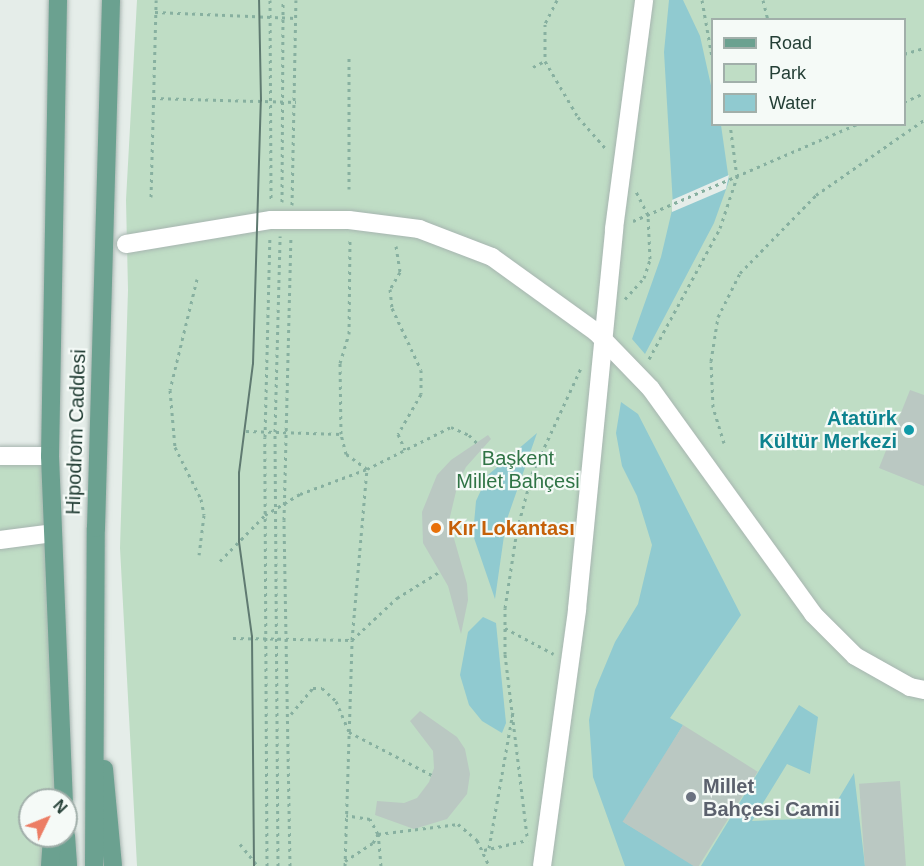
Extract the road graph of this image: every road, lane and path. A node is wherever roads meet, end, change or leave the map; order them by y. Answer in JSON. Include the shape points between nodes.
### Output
{"nodes":[{"id":1,"x":58,"y":0,"type":"edge"},
{"id":2,"x":111,"y":0,"type":"edge"},
{"id":3,"x":156,"y":0,"type":"edge"},
{"id":4,"x":270,"y":0,"type":"edge"},
{"id":5,"x":283,"y":0,"type":"edge"},
{"id":6,"x":296,"y":0,"type":"edge"},
{"id":7,"x":556,"y":0,"type":"edge"},
{"id":8,"x":644,"y":0,"type":"edge"},
{"id":9,"x":702,"y":0,"type":"edge"},
{"id":10,"x":763,"y":0,"type":"edge"},
{"id":11,"x":155,"y":12,"type":"junction"},
{"id":12,"x":270,"y":18,"type":"junction"},
{"id":13,"x":283,"y":18,"type":"junction"},
{"id":14,"x":296,"y":18,"type":"junction"},
{"id":15,"x":768,"y":18,"type":"edge"},
{"id":16,"x":924,"y":48,"type":"edge"},
{"id":17,"x":711,"y":51,"type":"edge"},
{"id":18,"x":906,"y":53,"type":"edge"},
{"id":19,"x":349,"y":56,"type":"dead end"},
{"id":20,"x":545,"y":62,"type":"junction"},
{"id":21,"x":533,"y":67,"type":"dead end"},
{"id":22,"x":924,"y":93,"type":"edge"},
{"id":23,"x":153,"y":98,"type":"junction"},
{"id":24,"x":270,"y":101,"type":"junction"},
{"id":25,"x":906,"y":101,"type":"edge"},
{"id":26,"x":283,"y":102,"type":"junction"},
{"id":27,"x":296,"y":102,"type":"junction"},
{"id":28,"x":924,"y":120,"type":"edge"},
{"id":29,"x":729,"y":126,"type":"edge"},
{"id":30,"x":853,"y":126,"type":"edge"},
{"id":31,"x":610,"y":153,"type":"dead end"},
{"id":32,"x":737,"y":177,"type":"junction"},
{"id":33,"x":634,"y":188,"type":"dead end"},
{"id":34,"x":349,"y":189,"type":"dead end"},
{"id":35,"x":151,"y":197,"type":"dead end"},
{"id":36,"x":648,"y":215,"type":"junction"},
{"id":37,"x":281,"y":220,"type":"junction"},
{"id":38,"x":614,"y":229,"type":"junction"},
{"id":39,"x":350,"y":236,"type":"dead end"},
{"id":40,"x":126,"y":244,"type":"dead end"},
{"id":41,"x":396,"y":246,"type":"dead end"},
{"id":42,"x":196,"y":279,"type":"dead end"},
{"id":43,"x":608,"y":315,"type":"junction"},
{"id":44,"x":606,"y":342,"type":"junction"},
{"id":45,"x":649,"y":358,"type":"dead end"},
{"id":46,"x":585,"y":362,"type":"dead end"},
{"id":47,"x":246,"y":431,"type":"dead end"},
{"id":48,"x":265,"y":432,"type":"junction"},
{"id":49,"x":275,"y":432,"type":"junction"},
{"id":50,"x":286,"y":432,"type":"junction"},
{"id":51,"x":341,"y":434,"type":"junction"},
{"id":52,"x":477,"y":443,"type":"dead end"},
{"id":53,"x":724,"y":443,"type":"dead end"},
{"id":54,"x":405,"y":450,"type":"junction"},
{"id":55,"x":0,"y":456,"type":"edge"},
{"id":56,"x":50,"y":456,"type":"junction"},
{"id":57,"x":367,"y":469,"type":"junction"},
{"id":58,"x":285,"y":502,"type":"junction"},
{"id":59,"x":276,"y":508,"type":"junction"},
{"id":60,"x":265,"y":515,"type":"junction"},
{"id":61,"x":53,"y":533,"type":"junction"},
{"id":62,"x":0,"y":540,"type":"edge"},
{"id":63,"x":198,"y":555,"type":"dead end"},
{"id":64,"x":220,"y":561,"type":"dead end"},
{"id":65,"x":439,"y":572,"type":"dead end"},
{"id":66,"x":505,"y":628,"type":"junction"},
{"id":67,"x":266,"y":637,"type":"junction"},
{"id":68,"x":277,"y":637,"type":"junction"},
{"id":69,"x":233,"y":638,"type":"dead end"},
{"id":70,"x":289,"y":638,"type":"junction"},
{"id":71,"x":352,"y":640,"type":"junction"},
{"id":72,"x":570,"y":662,"type":"junction"},
{"id":73,"x":924,"y":690,"type":"edge"},
{"id":74,"x":59,"y":706,"type":"junction"},
{"id":75,"x":513,"y":710,"type":"junction"},
{"id":76,"x":96,"y":713,"type":"junction"},
{"id":77,"x":290,"y":715,"type":"junction"},
{"id":78,"x":349,"y":732,"type":"junction"},
{"id":79,"x":432,"y":776,"type":"dead end"},
{"id":80,"x":55,"y":788,"type":"edge"},
{"id":81,"x":63,"y":788,"type":"edge"},
{"id":82,"x":346,"y":815,"type":"junction"},
{"id":83,"x":378,"y":834,"type":"junction"},
{"id":84,"x":528,"y":840,"type":"junction"},
{"id":85,"x":240,"y":844,"type":"dead end"},
{"id":86,"x":51,"y":848,"type":"edge"},
{"id":87,"x":67,"y":848,"type":"edge"},
{"id":88,"x":489,"y":848,"type":"junction"},
{"id":89,"x":529,"y":849,"type":"dead end"},
{"id":90,"x":484,"y":850,"type":"junction"},
{"id":91,"x":345,"y":861,"type":"junction"},
{"id":92,"x":50,"y":866,"type":"edge"},
{"id":93,"x":68,"y":866,"type":"edge"},
{"id":94,"x":93,"y":866,"type":"edge"},
{"id":95,"x":113,"y":866,"type":"edge"},
{"id":96,"x":258,"y":866,"type":"edge"},
{"id":97,"x":267,"y":866,"type":"edge"},
{"id":98,"x":278,"y":866,"type":"edge"},
{"id":99,"x":290,"y":866,"type":"edge"},
{"id":100,"x":345,"y":866,"type":"edge"},
{"id":101,"x":381,"y":866,"type":"edge"},
{"id":102,"x":489,"y":866,"type":"edge"},
{"id":103,"x":542,"y":866,"type":"edge"}],
"edges":[{"from":1,"to":56,"type":"main road","name":"Hipodrom Caddesi"},
{"from":2,"to":76,"type":"main road","name":"Hipodrom Caddesi","via":[[96,528]]},
{"from":3,"to":11,"type":"path"},
{"from":4,"to":12,"type":"path"},
{"from":5,"to":13,"type":"path"},
{"from":6,"to":14,"type":"path"},
{"from":7,"to":20,"type":"path","via":[[545,24]]},
{"from":8,"to":38,"type":"street"},
{"from":9,"to":17,"type":"path"},
{"from":10,"to":15,"type":"path"},
{"from":11,"to":12,"type":"path"},
{"from":11,"to":23,"type":"path"},
{"from":12,"to":13,"type":"path"},
{"from":12,"to":24,"type":"path"},
{"from":13,"to":14,"type":"path"},
{"from":13,"to":26,"type":"path"},
{"from":14,"to":27,"type":"path"},
{"from":16,"to":18,"type":"path"},
{"from":19,"to":34,"type":"path"},
{"from":20,"to":21,"type":"path"},
{"from":20,"to":31,"type":"path","via":[[578,117]]},
{"from":22,"to":25,"type":"path"},
{"from":23,"to":24,"type":"path"},
{"from":23,"to":35,"type":"path"},
{"from":24,"to":26,"type":"path"},
{"from":24,"to":37,"type":"path"},
{"from":26,"to":27,"type":"path"},
{"from":26,"to":37,"type":"path"},
{"from":27,"to":37,"type":"path"},
{"from":28,"to":53,"type":"path","via":[[816,195],[740,273],[718,317],[711,361],[713,407]]},
{"from":29,"to":32,"type":"path"},
{"from":30,"to":32,"type":"path"},
{"from":32,"to":36,"type":"path"},
{"from":32,"to":45,"type":"path","via":[[720,228]]},
{"from":33,"to":36,"type":"path"},
{"from":36,"to":38,"type":"path"},
{"from":36,"to":43,"type":"path","via":[[652,235],[648,267],[633,290]]},
{"from":37,"to":40,"type":"street"},
{"from":37,"to":44,"type":"street","via":[[349,220],[419,229],[492,257],[553,297]]},
{"from":37,"to":48,"type":"path"},
{"from":37,"to":49,"type":"path"},
{"from":37,"to":50,"type":"path"},
{"from":38,"to":43,"type":"street"},
{"from":39,"to":51,"type":"path","via":[[349,334],[340,363]]},
{"from":41,"to":54,"type":"path","via":[[400,272],[390,289],[392,308],[421,370],[421,394],[398,434]]},
{"from":42,"to":63,"type":"path","via":[[170,390],[176,447],[201,499],[204,514]]},
{"from":43,"to":44,"type":"street"},
{"from":44,"to":72,"type":"street"},
{"from":44,"to":73,"type":"street","via":[[651,389],[813,615],[855,656],[910,687]]},
{"from":46,"to":66,"type":"path","via":[[532,474],[510,567]]},
{"from":47,"to":48,"type":"path"},
{"from":48,"to":49,"type":"path"},
{"from":48,"to":60,"type":"path"},
{"from":49,"to":50,"type":"path"},
{"from":49,"to":59,"type":"path"},
{"from":50,"to":51,"type":"path"},
{"from":50,"to":58,"type":"path"},
{"from":51,"to":57,"type":"path","via":[[346,454]]},
{"from":52,"to":54,"type":"path","via":[[451,428]]},
{"from":54,"to":57,"type":"path"},
{"from":55,"to":56,"type":"street"},
{"from":56,"to":61,"type":"main road","name":"Hipodrom Caddesi"},
{"from":57,"to":58,"type":"path"},
{"from":57,"to":71,"type":"path"},
{"from":58,"to":59,"type":"path"},
{"from":58,"to":70,"type":"path"},
{"from":59,"to":60,"type":"path"},
{"from":59,"to":68,"type":"path"},
{"from":60,"to":64,"type":"path"},
{"from":60,"to":67,"type":"path"},
{"from":61,"to":62,"type":"street"},
{"from":61,"to":74,"type":"main road","name":"Hipodrom Caddesi"},
{"from":65,"to":71,"type":"path","via":[[397,598]]},
{"from":66,"to":72,"type":"path"},
{"from":66,"to":75,"type":"path"},
{"from":67,"to":68,"type":"path"},
{"from":67,"to":69,"type":"path"},
{"from":67,"to":97,"type":"path"},
{"from":68,"to":70,"type":"path"},
{"from":68,"to":98,"type":"path"},
{"from":70,"to":71,"type":"path"},
{"from":70,"to":77,"type":"path"},
{"from":71,"to":78,"type":"path"},
{"from":72,"to":103,"type":"street"},
{"from":74,"to":80,"type":"main road"},
{"from":74,"to":81,"type":"main road","name":"Hipodrom Caddesi"},
{"from":75,"to":84,"type":"path"},
{"from":75,"to":88,"type":"path"},
{"from":76,"to":94,"type":"main road","name":"Hipodrom Caddesi"},
{"from":76,"to":95,"type":"main road"},
{"from":77,"to":78,"type":"path","via":[[314,688],[322,688],[336,701]]},
{"from":77,"to":99,"type":"path"},
{"from":78,"to":79,"type":"path"},
{"from":78,"to":82,"type":"path"},
{"from":82,"to":83,"type":"path","via":[[370,819]]},
{"from":82,"to":91,"type":"path"},
{"from":83,"to":90,"type":"path","via":[[458,824]]},
{"from":83,"to":91,"type":"path","via":[[373,843]]},
{"from":83,"to":101,"type":"path"},
{"from":84,"to":88,"type":"path"},
{"from":84,"to":89,"type":"path"},
{"from":85,"to":96,"type":"path"},
{"from":86,"to":92,"type":"main road"},
{"from":87,"to":93,"type":"main road"},
{"from":88,"to":90,"type":"path"},
{"from":90,"to":102,"type":"path"},
{"from":91,"to":100,"type":"path"}]}
